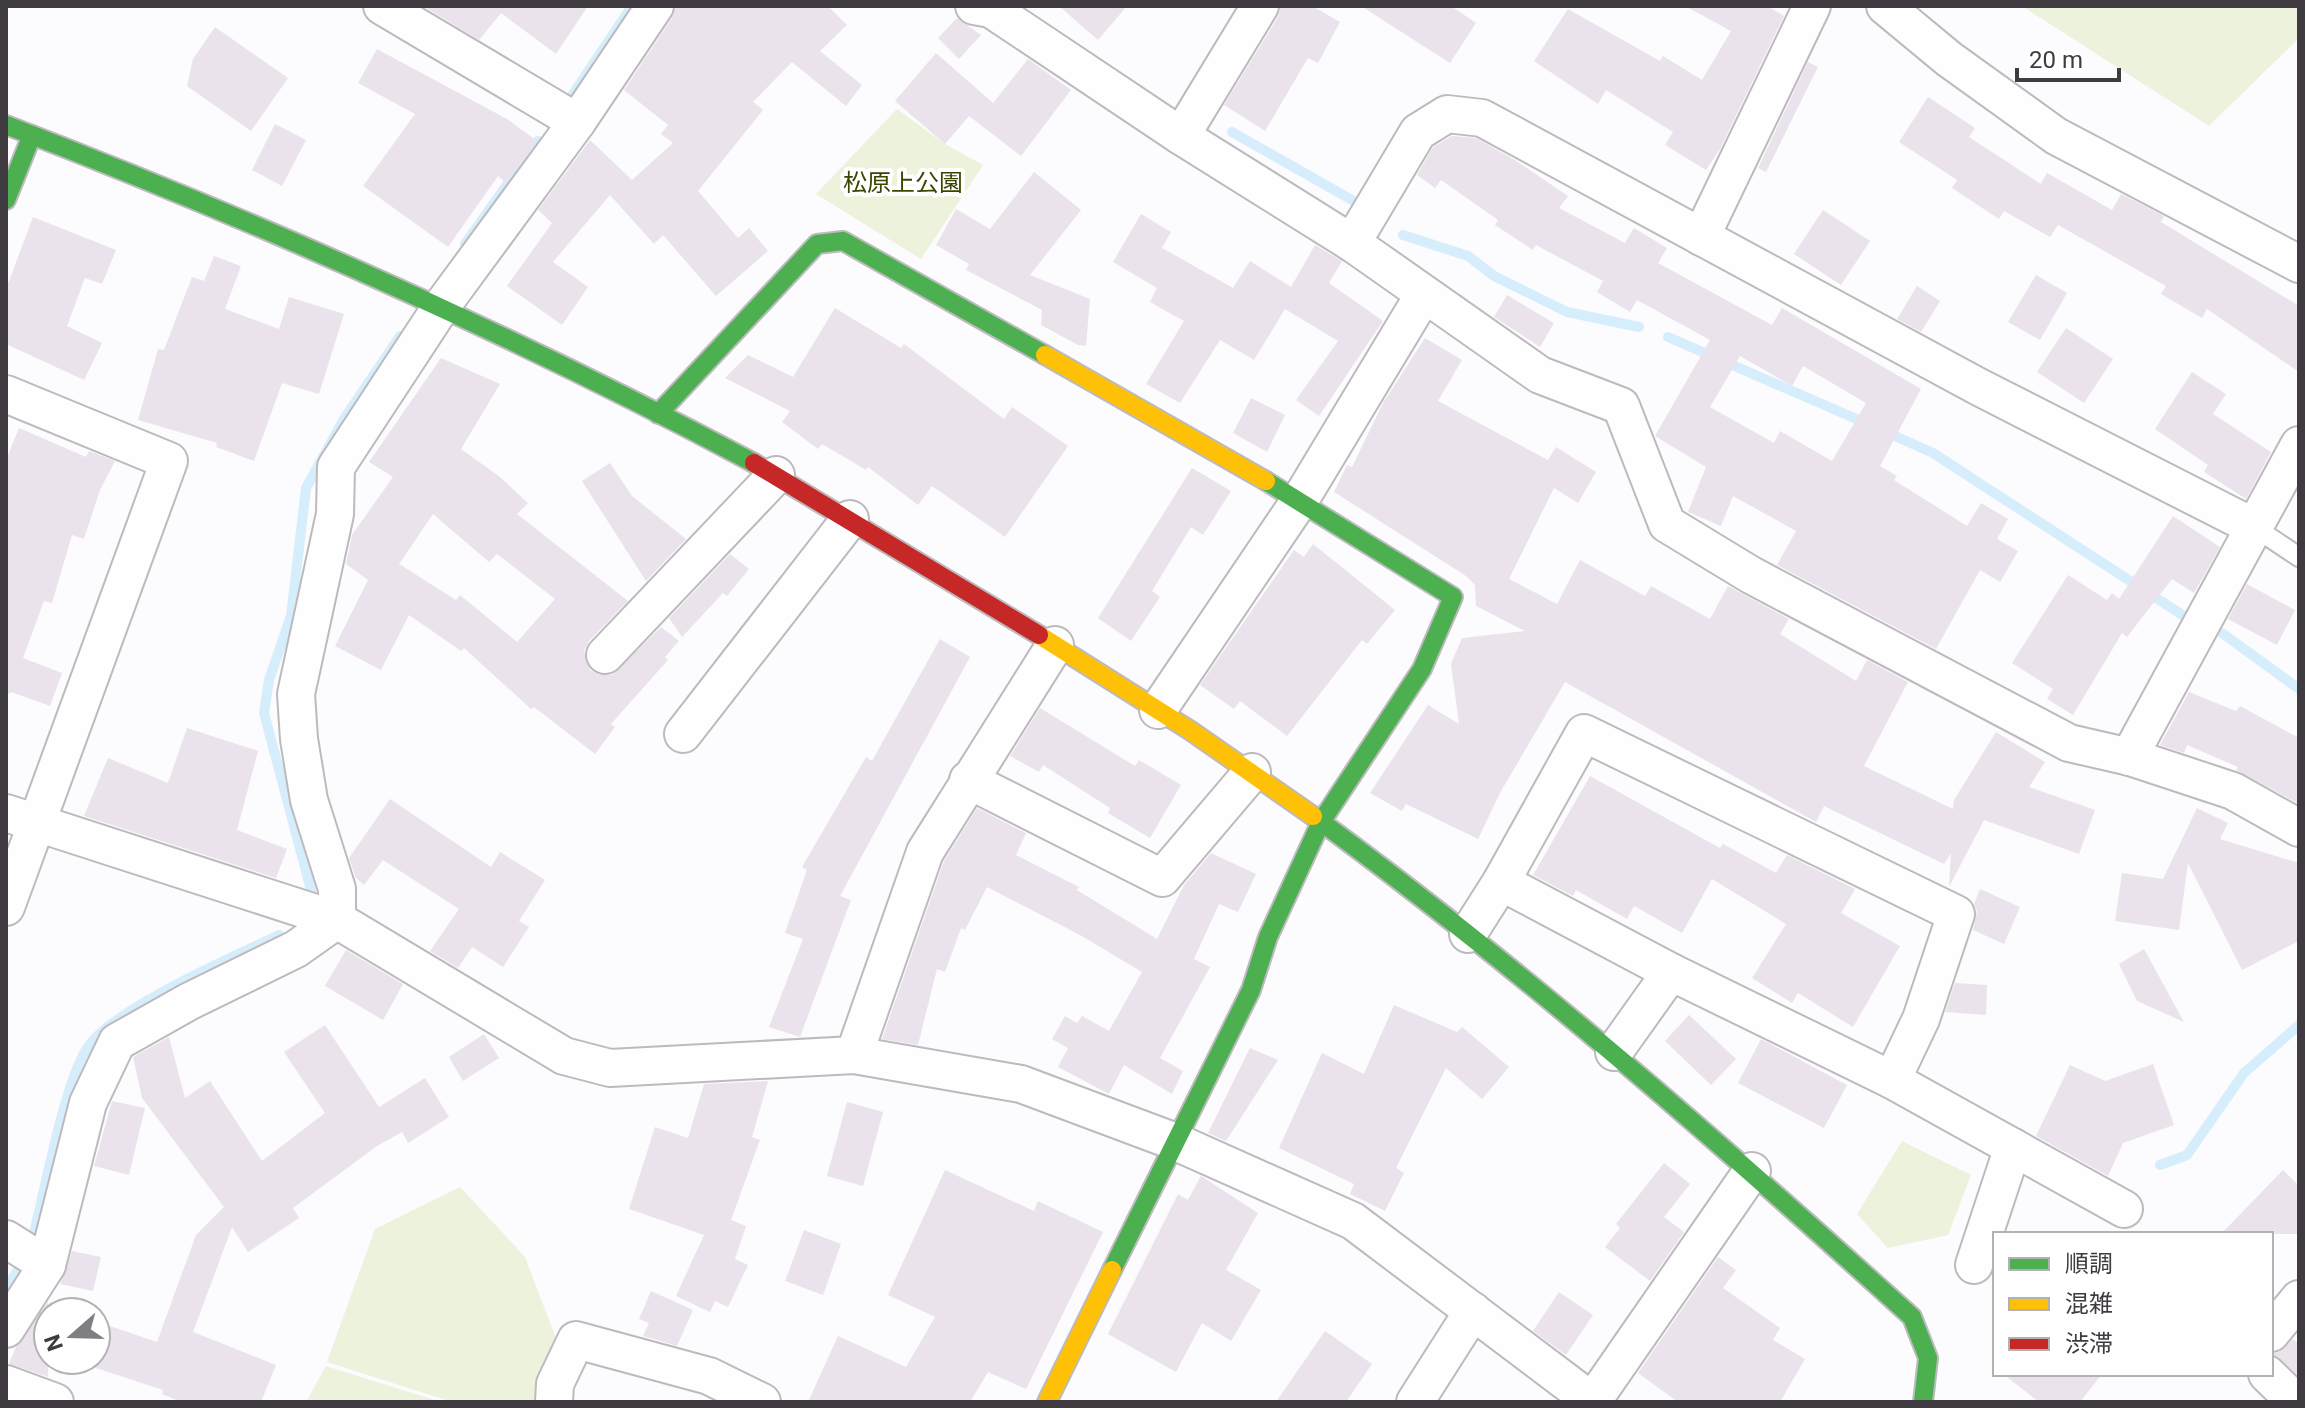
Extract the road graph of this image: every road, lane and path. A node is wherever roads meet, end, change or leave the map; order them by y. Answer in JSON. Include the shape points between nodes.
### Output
{"nodes":[{"id":1,"x":382,"y":6,"type":"edge"},
{"id":2,"x":655,"y":6,"type":"edge"},
{"id":3,"x":974,"y":6,"type":"edge"},
{"id":4,"x":1260,"y":6,"type":"edge"},
{"id":5,"x":1812,"y":6,"type":"edge"},
{"id":6,"x":1885,"y":6,"type":"edge"},
{"id":7,"x":577,"y":122,"type":"junction"},
{"id":8,"x":6,"y":125,"type":"edge"},
{"id":9,"x":32,"y":135,"type":"junction"},
{"id":10,"x":1181,"y":136,"type":"junction"},
{"id":11,"x":6,"y":200,"type":"edge"},
{"id":12,"x":1701,"y":237,"type":"junction"},
{"id":13,"x":1352,"y":243,"type":"junction"},
{"id":14,"x":2299,"y":264,"type":"edge"},
{"id":15,"x":1423,"y":296,"type":"junction"},
{"id":16,"x":441,"y":307,"type":"junction"},
{"id":17,"x":6,"y":394,"type":"edge"},
{"id":18,"x":658,"y":414,"type":"junction"},
{"id":19,"x":2299,"y":445,"type":"edge"},
{"id":20,"x":776,"y":475,"type":"junction"},
{"id":21,"x":1300,"y":500,"type":"junction"},
{"id":22,"x":850,"y":519,"type":"junction"},
{"id":23,"x":2254,"y":527,"type":"junction"},
{"id":24,"x":2299,"y":557,"type":"edge"},
{"id":25,"x":1055,"y":645,"type":"junction"},
{"id":26,"x":605,"y":655,"type":"dead end"},
{"id":27,"x":1158,"y":710,"type":"junction"},
{"id":28,"x":683,"y":734,"type":"dead end"},
{"id":29,"x":2129,"y":757,"type":"junction"},
{"id":30,"x":1252,"y":772,"type":"junction"},
{"id":31,"x":968,"y":780,"type":"junction"},
{"id":32,"x":21,"y":819,"type":"edge"},
{"id":33,"x":1321,"y":822,"type":"junction"},
{"id":34,"x":2299,"y":828,"type":"edge"},
{"id":35,"x":1501,"y":882,"type":"junction"},
{"id":36,"x":6,"y":907,"type":"edge"},
{"id":37,"x":337,"y":920,"type":"junction"},
{"id":38,"x":1468,"y":934,"type":"junction"},
{"id":39,"x":1671,"y":972,"type":"junction"},
{"id":40,"x":1614,"y":1052,"type":"junction"},
{"id":41,"x":854,"y":1055,"type":"junction"},
{"id":42,"x":1892,"y":1080,"type":"junction"},
{"id":43,"x":1176,"y":1142,"type":"junction"},
{"id":44,"x":2013,"y":1147,"type":"junction"},
{"id":45,"x":1752,"y":1171,"type":"junction"},
{"id":46,"x":2124,"y":1209,"type":"dead end"},
{"id":47,"x":6,"y":1239,"type":"edge"},
{"id":48,"x":47,"y":1265,"type":"junction"},
{"id":49,"x":1974,"y":1265,"type":"dead end"},
{"id":50,"x":2299,"y":1299,"type":"edge"},
{"id":51,"x":1473,"y":1311,"type":"junction"},
{"id":52,"x":6,"y":1329,"type":"edge"},
{"id":53,"x":2273,"y":1331,"type":"edge"},
{"id":54,"x":2269,"y":1376,"type":"edge"},
{"id":55,"x":6,"y":1384,"type":"edge"},
{"id":56,"x":55,"y":1402,"type":"edge"},
{"id":57,"x":554,"y":1402,"type":"edge"},
{"id":58,"x":762,"y":1402,"type":"edge"},
{"id":59,"x":1047,"y":1402,"type":"edge"},
{"id":60,"x":1415,"y":1402,"type":"edge"},
{"id":61,"x":1593,"y":1402,"type":"edge"},
{"id":62,"x":1923,"y":1402,"type":"edge"},
{"id":63,"x":2296,"y":1402,"type":"edge"}],
"edges":[{"from":1,"to":7,"type":"street"},
{"from":2,"to":7,"type":"street"},
{"from":3,"to":10,"type":"street","via":[[991,9]]},
{"from":4,"to":10,"type":"street"},
{"from":5,"to":12,"type":"street"},
{"from":6,"to":14,"type":"street","via":[[2056,136]]},
{"from":7,"to":16,"type":"street"},
{"from":8,"to":9,"type":"street"},
{"from":9,"to":11,"type":"street"},
{"from":9,"to":16,"type":"street"},
{"from":10,"to":13,"type":"street"},
{"from":12,"to":13,"type":"street","via":[[1482,118],[1447,114],[1418,132]]},
{"from":12,"to":23,"type":"street"},
{"from":13,"to":15,"type":"street"},
{"from":15,"to":21,"type":"street"},
{"from":15,"to":29,"type":"street","via":[[1540,375],[1621,406],[1667,524],[1751,575],[2069,743]]},
{"from":16,"to":18,"type":"street"},
{"from":16,"to":37,"type":"street","via":[[336,467],[335,514],[296,694],[309,800],[337,889]]},
{"from":17,"to":32,"type":"street","via":[[169,461]]},
{"from":18,"to":20,"type":"street"},
{"from":18,"to":21,"type":"street","via":[[817,244],[843,241]]},
{"from":19,"to":23,"type":"street"},
{"from":20,"to":22,"type":"street"},
{"from":20,"to":26,"type":"street"},
{"from":21,"to":27,"type":"street"},
{"from":21,"to":33,"type":"street","via":[[1453,597],[1422,669]]},
{"from":22,"to":25,"type":"street"},
{"from":22,"to":28,"type":"street"},
{"from":23,"to":24,"type":"lane"},
{"from":23,"to":29,"type":"street"},
{"from":25,"to":27,"type":"street"},
{"from":25,"to":31,"type":"street"},
{"from":27,"to":30,"type":"street"},
{"from":29,"to":34,"type":"street","via":[[2233,791]]},
{"from":30,"to":31,"type":"street","via":[[1162,878]]},
{"from":30,"to":33,"type":"street"},
{"from":31,"to":41,"type":"street","via":[[925,852]]},
{"from":32,"to":36,"type":"street"},
{"from":32,"to":37,"type":"street"},
{"from":33,"to":38,"type":"street"},
{"from":33,"to":43,"type":"street","via":[[1268,937],[1251,990]]},
{"from":35,"to":38,"type":"street"},
{"from":35,"to":39,"type":"street"},
{"from":35,"to":42,"type":"street","via":[[1584,733],[1956,914],[1921,1019]]},
{"from":37,"to":41,"type":"street","via":[[564,1056],[610,1068]]},
{"from":37,"to":48,"type":"street","via":[[296,949],[117,1042],[88,1103]]},
{"from":38,"to":40,"type":"street"},
{"from":39,"to":40,"type":"street"},
{"from":39,"to":42,"type":"street"},
{"from":40,"to":45,"type":"street"},
{"from":41,"to":43,"type":"street","via":[[1021,1084]]},
{"from":42,"to":44,"type":"street"},
{"from":43,"to":51,"type":"street","via":[[1353,1221]]},
{"from":43,"to":59,"type":"street"},
{"from":44,"to":46,"type":"street"},
{"from":44,"to":49,"type":"street"},
{"from":45,"to":61,"type":"street"},
{"from":45,"to":62,"type":"street","via":[[1912,1317],[1925,1340],[1930,1368]]},
{"from":47,"to":48,"type":"street"},
{"from":48,"to":52,"type":"street"},
{"from":50,"to":53,"type":"street"},
{"from":51,"to":60,"type":"street"},
{"from":51,"to":61,"type":"street"},
{"from":54,"to":63,"type":"street"},
{"from":55,"to":56,"type":"street"},
{"from":57,"to":58,"type":"street","via":[[555,1384],[576,1340],[709,1376]]}]}
